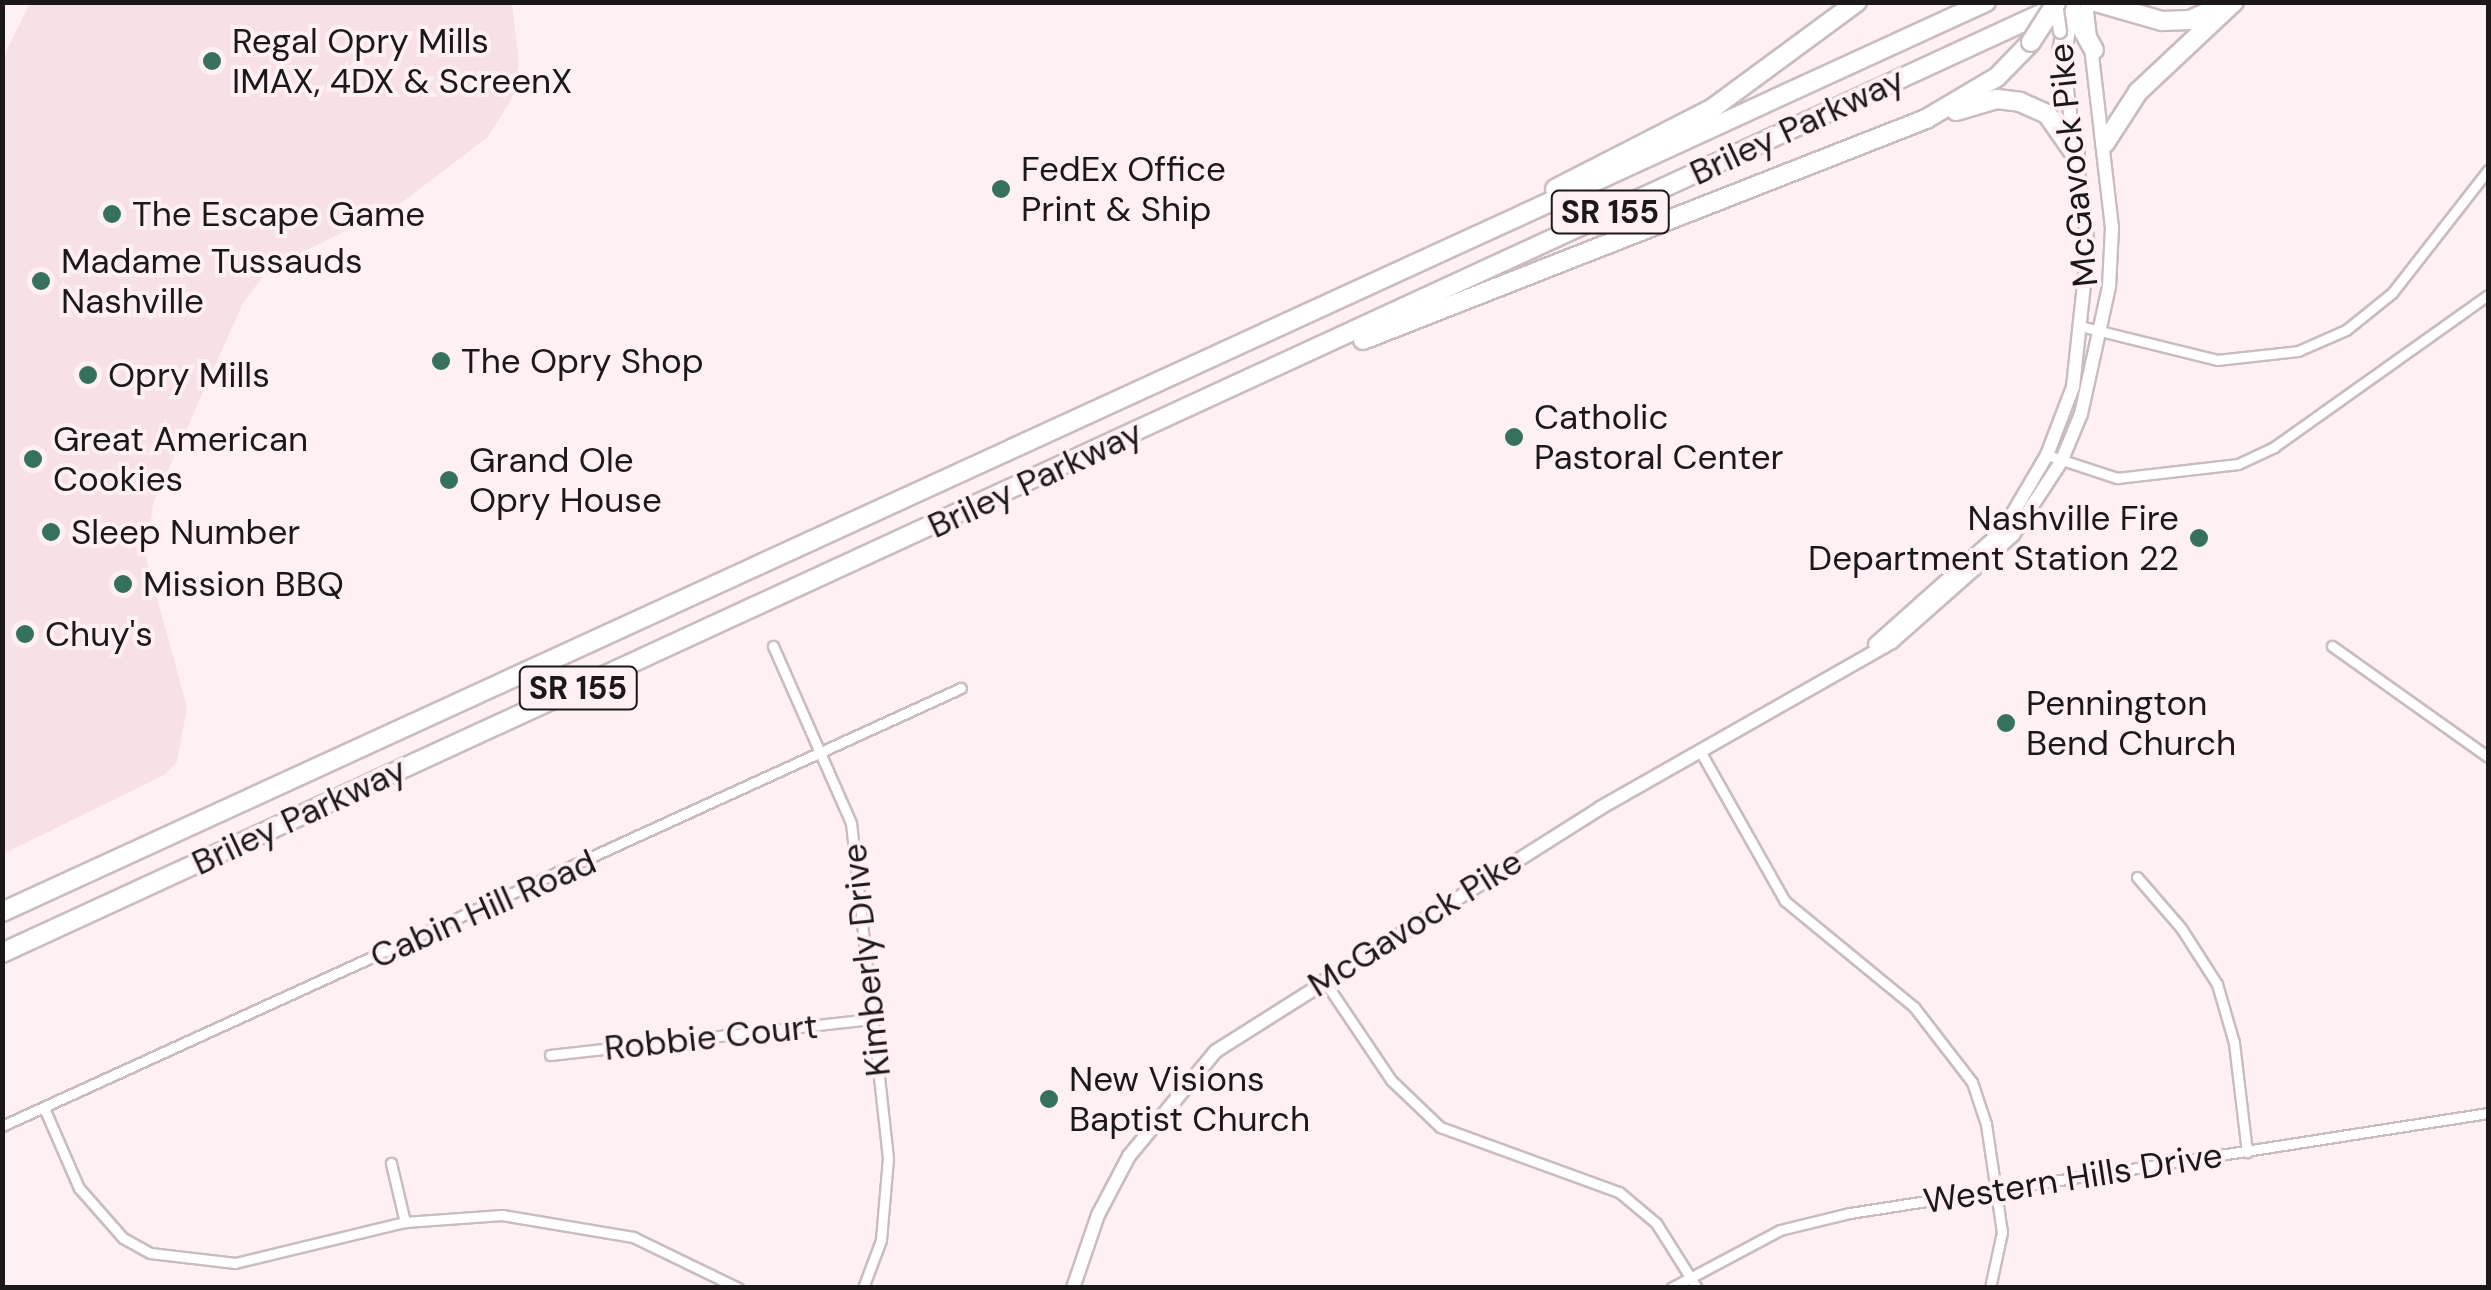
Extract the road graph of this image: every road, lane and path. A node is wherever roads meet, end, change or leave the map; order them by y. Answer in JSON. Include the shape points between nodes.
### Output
{"nodes":[{"id":1,"x":1857,"y":2,"type":"edge"},
{"id":2,"x":1986,"y":2,"type":"edge"},
{"id":3,"x":2232,"y":2,"type":"edge"},
{"id":4,"x":2073,"y":10,"type":"edge"},
{"id":5,"x":2094,"y":50,"type":"joint"},
{"id":6,"x":2062,"y":52,"type":"joint"},
{"id":7,"x":1926,"y":118,"type":"junction"},
{"id":8,"x":2105,"y":143,"type":"junction"},
{"id":9,"x":2075,"y":154,"type":"junction"},
{"id":10,"x":2488,"y":170,"type":"edge"},
{"id":11,"x":1390,"y":274,"type":"junction"},
{"id":12,"x":2488,"y":294,"type":"edge"},
{"id":13,"x":2084,"y":327,"type":"junction"},
{"id":14,"x":2101,"y":332,"type":"junction"},
{"id":15,"x":1155,"y":425,"type":"junction"},
{"id":16,"x":2047,"y":454,"type":"junction"},
{"id":17,"x":2061,"y":462,"type":"junction"},
{"id":18,"x":773,"y":646,"type":"dead end"},
{"id":19,"x":2332,"y":646,"type":"dead end"},
{"id":20,"x":1858,"y":658,"type":"junction"},
{"id":21,"x":961,"y":688,"type":"dead end"},
{"id":22,"x":1700,"y":750,"type":"junction"},
{"id":23,"x":825,"y":753,"type":"junction"},
{"id":24,"x":2488,"y":757,"type":"edge"},
{"id":25,"x":2137,"y":877,"type":"dead end"},
{"id":26,"x":2,"y":912,"type":"edge"},
{"id":27,"x":2,"y":953,"type":"edge"},
{"id":28,"x":1323,"y":980,"type":"junction"},
{"id":29,"x":873,"y":1019,"type":"junction"},
{"id":30,"x":550,"y":1055,"type":"dead end"},
{"id":31,"x":44,"y":1108,"type":"junction"},
{"id":32,"x":2488,"y":1113,"type":"edge"},
{"id":33,"x":2,"y":1126,"type":"edge"},
{"id":34,"x":2247,"y":1152,"type":"junction"},
{"id":35,"x":390,"y":1163,"type":"dead end"},
{"id":36,"x":1995,"y":1190,"type":"junction"},
{"id":37,"x":405,"y":1222,"type":"junction"},
{"id":38,"x":1690,"y":1274,"type":"junction"},
{"id":39,"x":738,"y":1288,"type":"edge"},
{"id":40,"x":862,"y":1288,"type":"edge"},
{"id":41,"x":1073,"y":1288,"type":"edge"},
{"id":42,"x":1671,"y":1288,"type":"edge"},
{"id":43,"x":1697,"y":1288,"type":"edge"},
{"id":44,"x":1990,"y":1288,"type":"edge"}],
"edges":[{"from":1,"to":11,"type":"highway","via":[[1713,108]]},
{"from":2,"to":11,"type":"highway","name":"Briley Parkway","number":"SR 155"},
{"from":3,"to":4,"type":"highway","via":[[2190,20]]},
{"from":3,"to":8,"type":"highway","via":[[2138,92]]},
{"from":4,"to":5,"type":"highway"},
{"from":4,"to":6,"type":"highway"},
{"from":4,"to":7,"type":"highway","bridge":true,"via":[[1996,77]]},
{"from":4,"to":15,"type":"highway","name":"Briley Parkway","number":"SR 155"},
{"from":5,"to":8,"type":"main road","name":"McGavock Pike"},
{"from":6,"to":9,"type":"main road","name":"McGavock Pike"},
{"from":7,"to":9,"type":"highway","via":[[1996,99],[2020,102],[2047,114]]},
{"from":7,"to":15,"type":"highway"},
{"from":8,"to":14,"type":"main road","name":"McGavock Pike","via":[[2112,228]]},
{"from":9,"to":13,"type":"main road","name":"McGavock Pike","via":[[2088,246]]},
{"from":10,"to":14,"type":"street","via":[[2392,294],[2346,330],[2309,346],[2270,358],[2217,360]]},
{"from":11,"to":26,"type":"highway","name":"Briley Parkway","number":"SR 155"},
{"from":12,"to":17,"type":"street","via":[[2274,447],[2238,464],[2142,479],[2098,475]]},
{"from":13,"to":14,"type":"street"},
{"from":13,"to":16,"type":"main road","name":"McGavock Pike","via":[[2073,387]]},
{"from":14,"to":17,"type":"main road","name":"McGavock Pike"},
{"from":15,"to":27,"type":"highway","name":"Briley Parkway","number":"SR 155"},
{"from":16,"to":17,"type":"street"},
{"from":16,"to":20,"type":"main road","name":"McGavock Pike","via":[[2003,530]]},
{"from":17,"to":20,"type":"main road","name":"McGavock Pike","via":[[2013,535],[1964,584],[1892,642]]},
{"from":18,"to":23,"type":"street","name":"Kimberly Drive"},
{"from":19,"to":24,"type":"street"},
{"from":20,"to":22,"type":"main road","name":"McGavock Pike"},
{"from":21,"to":23,"type":"street","name":"Cabin Hill Road"},
{"from":22,"to":28,"type":"main road","name":"McGavock Pike"},
{"from":22,"to":36,"type":"street","via":[[1785,901],[1914,1007],[1972,1082]]},
{"from":23,"to":29,"type":"street","name":"Kimberly Drive","via":[[851,822]]},
{"from":23,"to":31,"type":"street","name":"Cabin Hill Road"},
{"from":25,"to":34,"type":"street","via":[[2182,928],[2217,984],[2234,1043]]},
{"from":28,"to":38,"type":"street","via":[[1390,1080],[1440,1127],[1619,1192],[1656,1223]]},
{"from":28,"to":41,"type":"main road","name":"McGavock Pike","via":[[1216,1052],[1154,1118],[1098,1214]]},
{"from":29,"to":30,"type":"street","name":"Robbie Court"},
{"from":29,"to":40,"type":"street","name":"Kimberly Drive","via":[[888,1158],[880,1240]]},
{"from":31,"to":33,"type":"street","name":"Cabin Hill Road"},
{"from":31,"to":37,"type":"street","via":[[78,1188],[123,1238],[150,1254],[235,1263]]},
{"from":32,"to":34,"type":"street","name":"Western Hills Drive"},
{"from":34,"to":36,"type":"street","name":"Western Hills Drive"},
{"from":35,"to":37,"type":"street"},
{"from":36,"to":38,"type":"street","name":"Western Hills Drive","via":[[1780,1230]]},
{"from":36,"to":44,"type":"street","via":[[2002,1232]]},
{"from":37,"to":39,"type":"street","via":[[502,1215],[585,1225],[666,1250]]},
{"from":38,"to":42,"type":"street","name":"Western Hills Drive"},
{"from":38,"to":43,"type":"street"}]}
